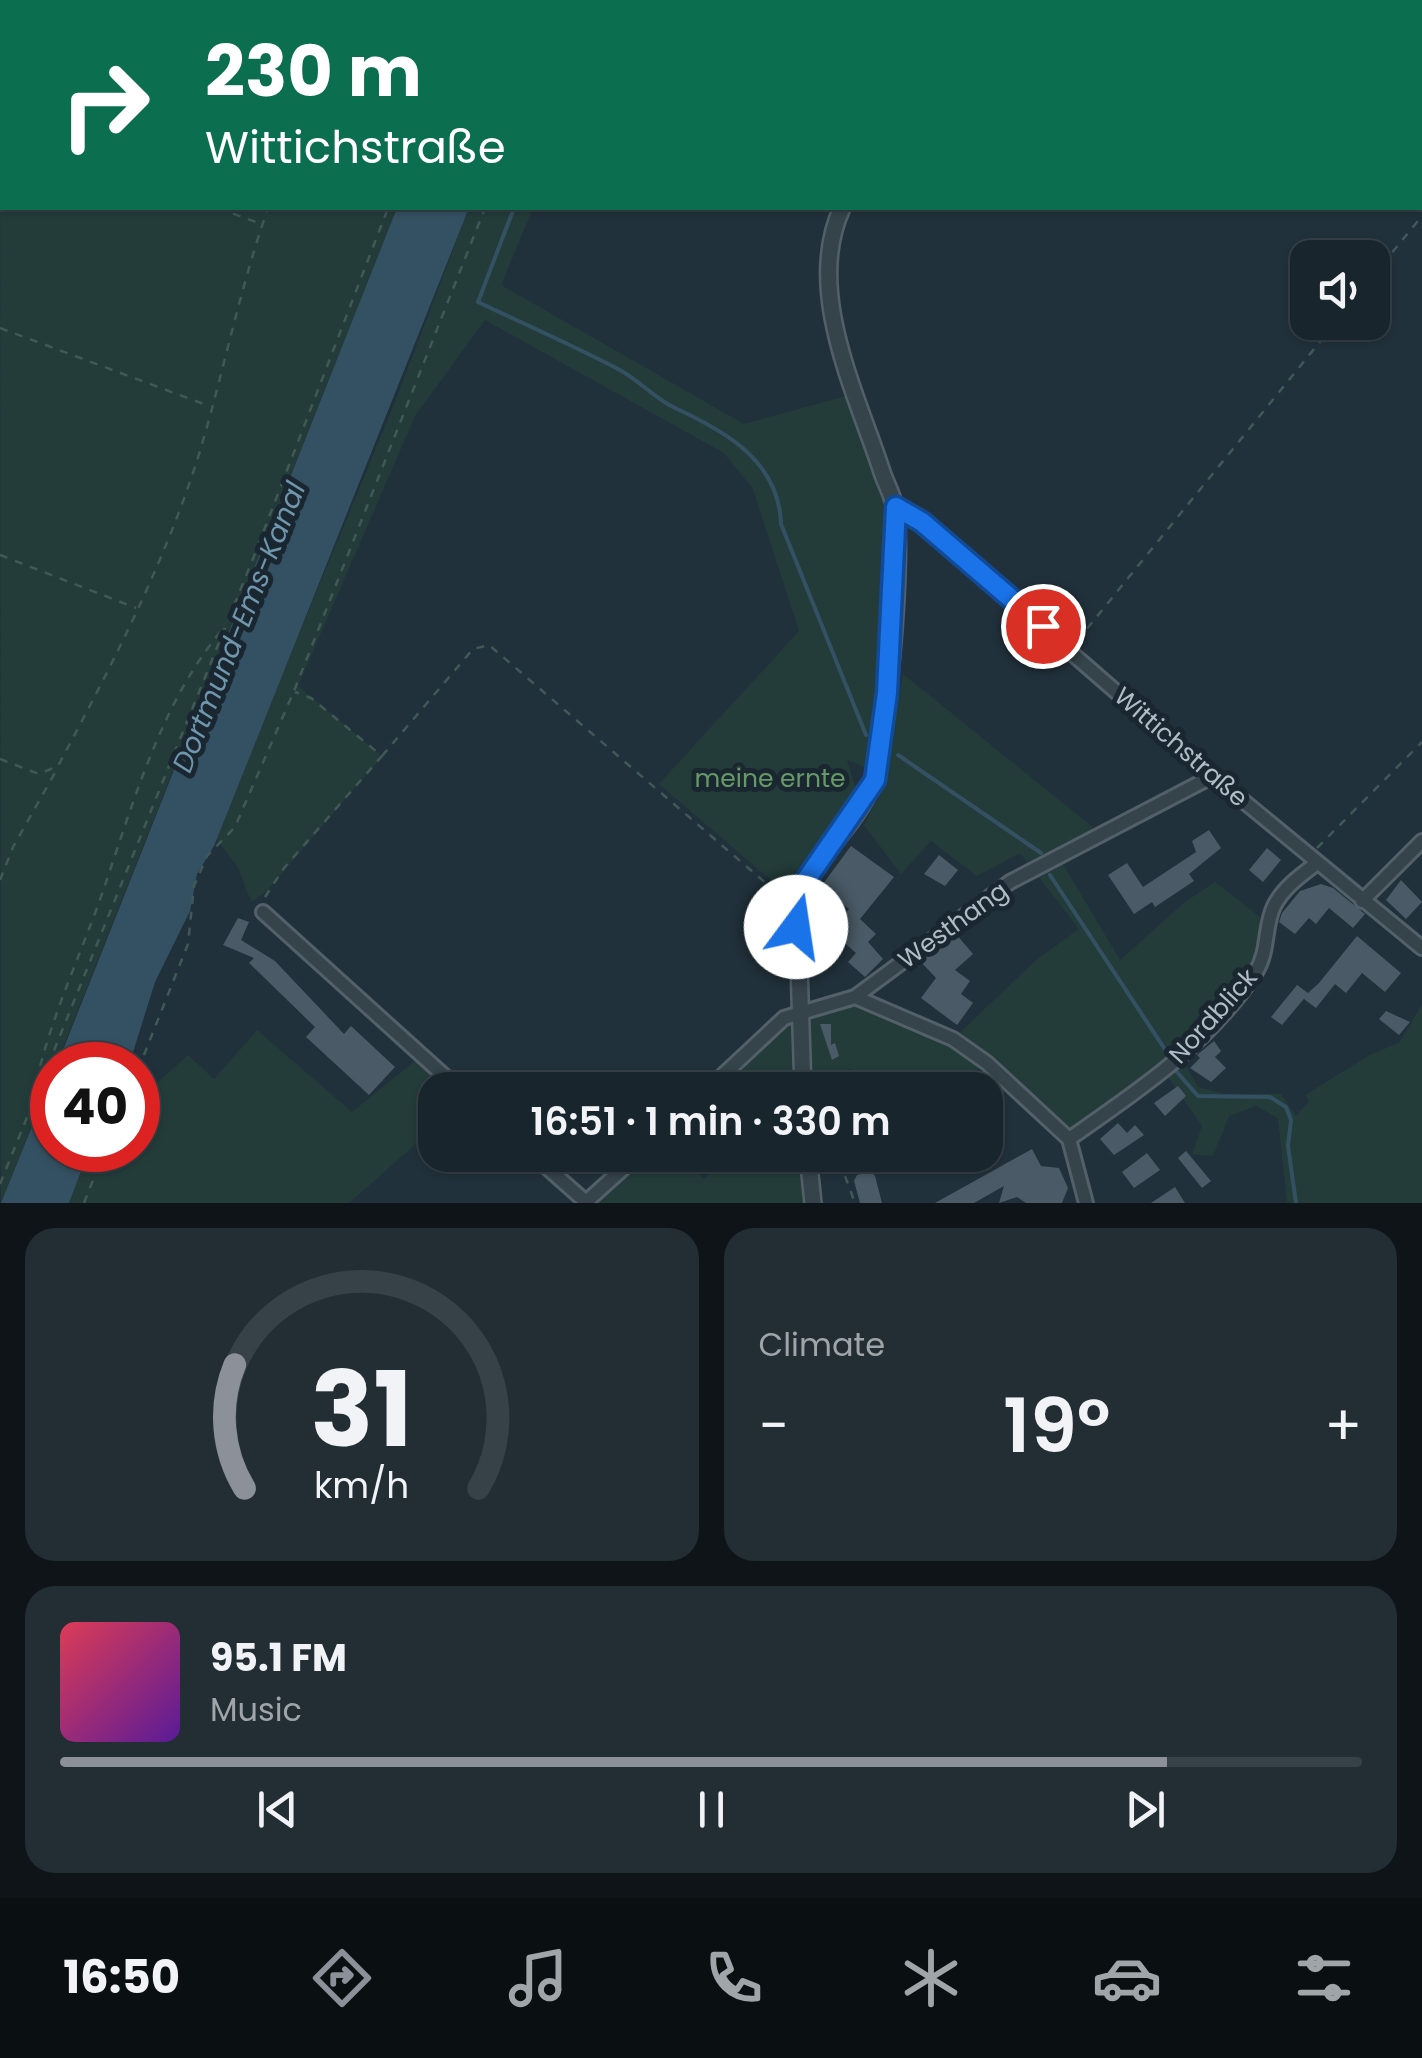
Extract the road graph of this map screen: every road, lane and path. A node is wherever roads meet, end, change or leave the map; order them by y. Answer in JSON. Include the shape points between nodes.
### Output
{"nodes":[{"id":1,"x":224,"y":210,"type":"edge"},
{"id":2,"x":267,"y":210,"type":"edge"},
{"id":3,"x":387,"y":210,"type":"edge"},
{"id":4,"x":485,"y":210,"type":"edge"},
{"id":5,"x":841,"y":210,"type":"edge"},
{"id":6,"x":1422,"y":216,"type":"edge"},
{"id":7,"x":262,"y":224,"type":"junction"},
{"id":8,"x":1390,"y":256,"type":"edge"},
{"id":9,"x":0,"y":328,"type":"edge"},
{"id":10,"x":1321,"y":340,"type":"edge"},
{"id":11,"x":211,"y":407,"type":"junction"},
{"id":12,"x":896,"y":507,"type":"junction"},
{"id":13,"x":0,"y":555,"type":"edge"},
{"id":14,"x":138,"y":608,"type":"junction"},
{"id":15,"x":226,"y":625,"type":"junction"},
{"id":16,"x":1070,"y":650,"type":"junction"},
{"id":17,"x":294,"y":692,"type":"junction"},
{"id":18,"x":1422,"y":742,"type":"edge"},
{"id":19,"x":382,"y":756,"type":"junction"},
{"id":20,"x":0,"y":759,"type":"edge"},
{"id":21,"x":58,"y":766,"type":"junction"},
{"id":22,"x":1214,"y":776,"type":"junction"},
{"id":23,"x":1422,"y":841,"type":"edge"},
{"id":24,"x":1313,"y":860,"type":"junction"},
{"id":25,"x":0,"y":880,"type":"edge"},
{"id":26,"x":1362,"y":901,"type":"junction"},
{"id":27,"x":797,"y":904,"type":"junction"},
{"id":28,"x":263,"y":912,"type":"joint"},
{"id":29,"x":1422,"y":948,"type":"edge"},
{"id":30,"x":855,"y":998,"type":"junction"},
{"id":31,"x":800,"y":1011,"type":"junction"},
{"id":32,"x":44,"y":1042,"type":"edge"},
{"id":33,"x":57,"y":1042,"type":"edge"},
{"id":34,"x":149,"y":1042,"type":"edge"},
{"id":35,"x":440,"y":1072,"type":"edge"},
{"id":36,"x":726,"y":1072,"type":"edge"},
{"id":37,"x":802,"y":1072,"type":"edge"},
{"id":38,"x":30,"y":1108,"type":"edge"},
{"id":39,"x":1068,"y":1139,"type":"junction"},
{"id":40,"x":96,"y":1172,"type":"edge"},
{"id":41,"x":553,"y":1172,"type":"edge"},
{"id":42,"x":620,"y":1172,"type":"edge"},
{"id":43,"x":810,"y":1172,"type":"edge"},
{"id":44,"x":844,"y":1176,"type":"dead end"},
{"id":45,"x":0,"y":1184,"type":"edge"},
{"id":46,"x":1081,"y":1199,"type":"edge"},
{"id":47,"x":587,"y":1202,"type":"edge"},
{"id":48,"x":84,"y":1203,"type":"edge"},
{"id":49,"x":813,"y":1203,"type":"edge"},
{"id":50,"x":855,"y":1203,"type":"edge"}],
"edges":[{"from":1,"to":7,"type":"path"},
{"from":2,"to":7,"type":"path"},
{"from":3,"to":15,"type":"path"},
{"from":4,"to":17,"type":"path"},
{"from":5,"to":12,"type":"street","via":[[827,258],[828,284]]},
{"from":6,"to":8,"type":"path"},
{"from":7,"to":11,"type":"path"},
{"from":9,"to":11,"type":"path"},
{"from":10,"to":16,"type":"path"},
{"from":11,"to":14,"type":"path"},
{"from":12,"to":16,"type":"street","name":"Wittichstraße"},
{"from":12,"to":27,"type":"street","via":[[887,693],[875,780],[806,880]]},
{"from":13,"to":14,"type":"path"},
{"from":14,"to":21,"type":"path"},
{"from":15,"to":32,"type":"path","via":[[193,664],[132,800]]},
{"from":15,"to":33,"type":"path"},
{"from":16,"to":22,"type":"street","name":"Wittichstraße"},
{"from":17,"to":19,"type":"path"},
{"from":17,"to":34,"type":"path","via":[[236,827],[201,868],[188,944]]},
{"from":18,"to":24,"type":"path"},
{"from":19,"to":27,"type":"path","via":[[474,649],[489,645]]},
{"from":19,"to":28,"type":"path","via":[[284,868],[266,892]]},
{"from":20,"to":21,"type":"path","via":[[39,774]]},
{"from":21,"to":25,"type":"path"},
{"from":22,"to":24,"type":"street","name":"Wittichstraße"},
{"from":22,"to":30,"type":"street","name":"Westhang","via":[[1010,882]]},
{"from":23,"to":26,"type":"street"},
{"from":24,"to":26,"type":"street","name":"Wittichstraße"},
{"from":24,"to":39,"type":"street","name":"Nordblick","via":[[1274,908],[1260,964],[1206,1030],[1167,1068]]},
{"from":26,"to":29,"type":"street","name":"Wittichstraße"},
{"from":27,"to":31,"type":"street"},
{"from":28,"to":35,"type":"street"},
{"from":30,"to":31,"type":"street","name":"Westhang"},
{"from":30,"to":39,"type":"street","via":[[952,1039]]},
{"from":31,"to":36,"type":"street","name":"Westhang"},
{"from":31,"to":37,"type":"street"},
{"from":38,"to":45,"type":"path"},
{"from":39,"to":46,"type":"street"},
{"from":40,"to":48,"type":"path"},
{"from":41,"to":47,"type":"street"},
{"from":42,"to":47,"type":"street"},
{"from":43,"to":49,"type":"street"},
{"from":44,"to":50,"type":"path"}]}
